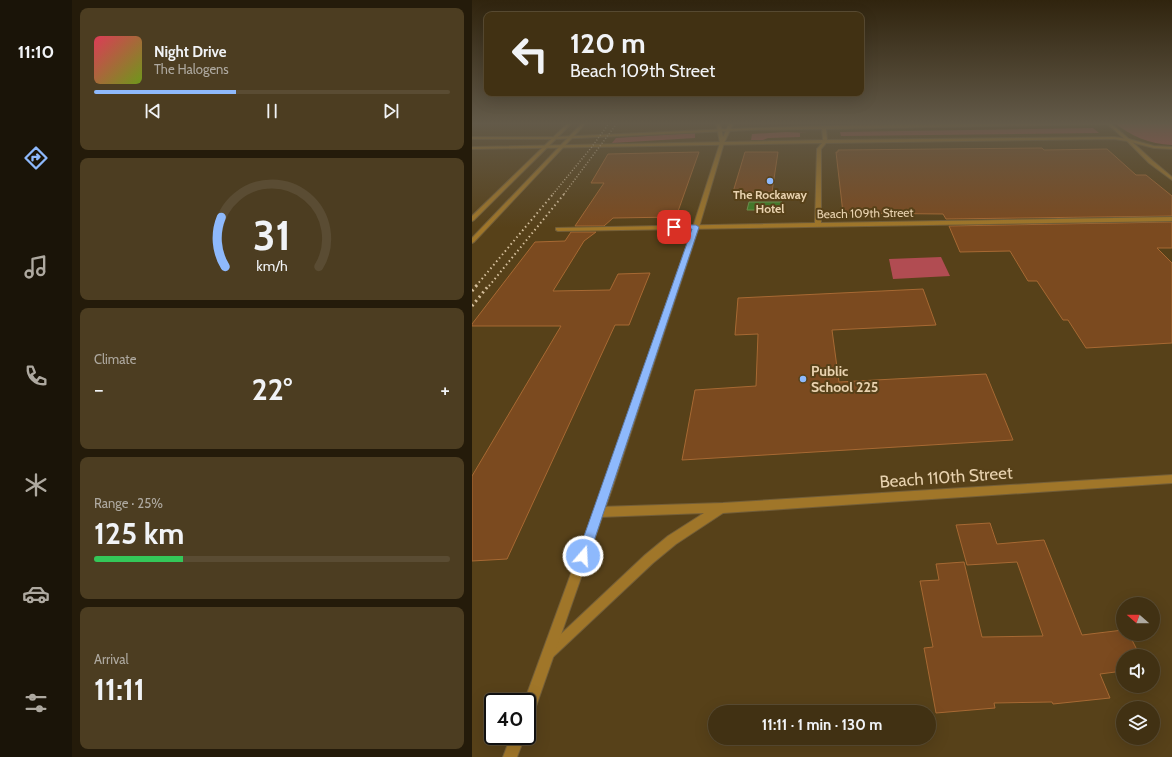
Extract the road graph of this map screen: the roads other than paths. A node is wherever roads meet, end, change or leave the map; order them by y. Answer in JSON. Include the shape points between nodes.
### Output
{"nodes":[{"id":1,"x":535,"y":157,"type":"edge"},
{"id":2,"x":552,"y":157,"type":"edge"},
{"id":3,"x":718,"y":157,"type":"edge"},
{"id":4,"x":819,"y":157,"type":"edge"},
{"id":5,"x":1146,"y":157,"type":"edge"},
{"id":6,"x":1172,"y":179,"type":"edge"},
{"id":7,"x":1172,"y":218,"type":"edge"},
{"id":8,"x":472,"y":219,"type":"edge"},
{"id":9,"x":818,"y":225,"type":"junction"},
{"id":10,"x":696,"y":227,"type":"junction"},
{"id":11,"x":558,"y":229,"type":"dead end"},
{"id":12,"x":472,"y":241,"type":"edge"},
{"id":13,"x":1172,"y":479,"type":"edge"},
{"id":14,"x":723,"y":508,"type":"junction"},
{"id":15,"x":598,"y":512,"type":"junction"},
{"id":16,"x":548,"y":655,"type":"junction"},
{"id":17,"x":534,"y":693,"type":"edge"},
{"id":18,"x":515,"y":745,"type":"edge"},
{"id":19,"x":510,"y":757,"type":"edge"}],
"edges":[{"from":1,"to":8,"type":"street"},
{"from":2,"to":12,"type":"street"},
{"from":3,"to":10,"type":"street"},
{"from":4,"to":9,"type":"street"},
{"from":5,"to":6,"type":"street"},
{"from":7,"to":9,"type":"street","name":"Beach 109th Street"},
{"from":9,"to":10,"type":"street","name":"Beach 109th Street"},
{"from":10,"to":11,"type":"street","name":"Beach 109th Street"},
{"from":10,"to":15,"type":"street"},
{"from":13,"to":14,"type":"street","name":"Beach 110th Street"},
{"from":14,"to":15,"type":"street","name":"Beach 110th Street"},
{"from":14,"to":16,"type":"street","name":"Beach 110th Street","via":[[672,540]]},
{"from":15,"to":16,"type":"street"},
{"from":16,"to":17,"type":"street"},
{"from":18,"to":19,"type":"street"}]}
